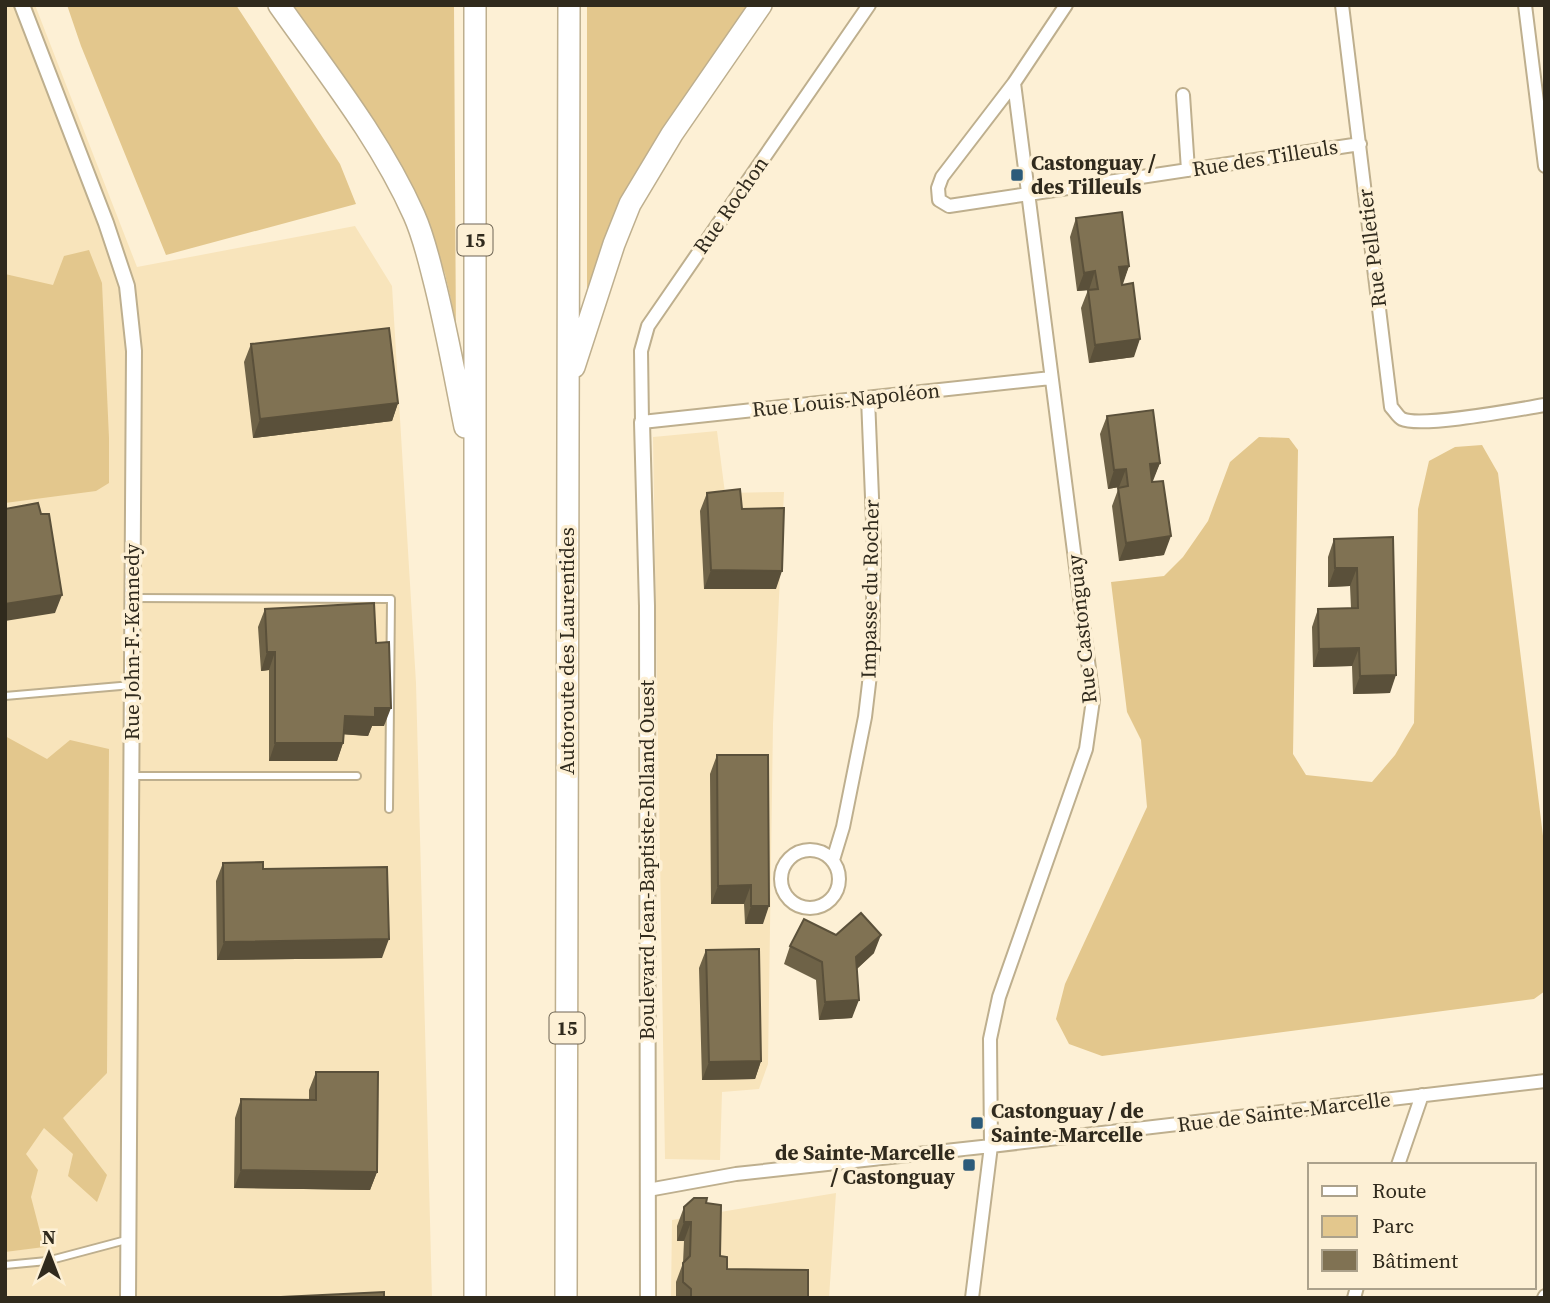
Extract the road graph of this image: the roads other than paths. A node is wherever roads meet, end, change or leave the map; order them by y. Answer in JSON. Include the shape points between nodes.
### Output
{"nodes":[{"id":1,"x":22,"y":5,"type":"edge"},
{"id":2,"x":279,"y":5,"type":"edge"},
{"id":3,"x":475,"y":5,"type":"edge"},
{"id":4,"x":569,"y":5,"type":"edge"},
{"id":5,"x":761,"y":5,"type":"edge"},
{"id":6,"x":869,"y":5,"type":"edge"},
{"id":7,"x":1066,"y":5,"type":"edge"},
{"id":8,"x":1342,"y":5,"type":"edge"},
{"id":9,"x":1525,"y":5,"type":"edge"},
{"id":10,"x":1014,"y":83,"type":"junction"},
{"id":11,"x":1183,"y":95,"type":"dead end"},
{"id":12,"x":1360,"y":144,"type":"junction"},
{"id":13,"x":1545,"y":166,"type":"edge"},
{"id":14,"x":1188,"y":170,"type":"junction"},
{"id":15,"x":1029,"y":194,"type":"junction"},
{"id":16,"x":1051,"y":379,"type":"junction"},
{"id":17,"x":567,"y":386,"type":"junction"},
{"id":18,"x":868,"y":398,"type":"junction"},
{"id":19,"x":1545,"y":405,"type":"edge"},
{"id":20,"x":642,"y":422,"type":"junction"},
{"id":21,"x":474,"y":474,"type":"junction"},
{"id":22,"x":132,"y":598,"type":"junction"},
{"id":23,"x":132,"y":685,"type":"junction"},
{"id":24,"x":5,"y":696,"type":"edge"},
{"id":25,"x":131,"y":776,"type":"junction"},
{"id":26,"x":357,"y":776,"type":"dead end"},
{"id":27,"x":389,"y":809,"type":"dead end"},
{"id":28,"x":833,"y":860,"type":"junction"},
{"id":29,"x":1545,"y":1081,"type":"edge"},
{"id":30,"x":1422,"y":1095,"type":"junction"},
{"id":31,"x":991,"y":1146,"type":"junction"},
{"id":32,"x":1399,"y":1163,"type":"edge"},
{"id":33,"x":648,"y":1190,"type":"junction"},
{"id":34,"x":128,"y":1240,"type":"junction"},
{"id":35,"x":5,"y":1265,"type":"edge"},
{"id":36,"x":128,"y":1298,"type":"edge"},
{"id":37,"x":475,"y":1298,"type":"edge"},
{"id":38,"x":566,"y":1298,"type":"edge"},
{"id":39,"x":648,"y":1298,"type":"edge"},
{"id":40,"x":972,"y":1298,"type":"edge"}],
"edges":[{"from":1,"to":22,"type":"street","name":"Rue John-F.-Kennedy","via":[[127,286],[134,351]]},
{"from":2,"to":21,"type":"highway","via":[[369,133],[414,216],[440,301]]},
{"from":3,"to":21,"type":"highway","number":"15"},
{"from":4,"to":17,"type":"highway","name":"Autoroute des Laurentides","number":"15"},
{"from":5,"to":17,"type":"highway","via":[[655,159],[630,204]]},
{"from":6,"to":20,"type":"street","name":"Rue Rochon","via":[[648,326],[641,351]]},
{"from":7,"to":10,"type":"street"},
{"from":8,"to":12,"type":"street","name":"Rue Pelletier"},
{"from":9,"to":13,"type":"street"},
{"from":10,"to":15,"type":"street","name":"Rue Castonguay"},
{"from":10,"to":15,"type":"street","name":"Rue des Tilleuls","via":[[943,177],[939,200],[949,206]]},
{"from":11,"to":14,"type":"street"},
{"from":12,"to":14,"type":"street","name":"Rue des Tilleuls"},
{"from":12,"to":19,"type":"street","name":"Rue Pelletier","via":[[1391,407],[1401,418],[1417,422]]},
{"from":14,"to":15,"type":"street","name":"Rue des Tilleuls"},
{"from":15,"to":16,"type":"street","name":"Rue Castonguay"},
{"from":16,"to":18,"type":"street","name":"Rue Louis-Napoléon"},
{"from":16,"to":31,"type":"street","name":"Rue Castonguay","via":[[1093,701],[1086,749],[999,997],[990,1039]]},
{"from":17,"to":38,"type":"highway","name":"Autoroute des Laurentides","number":"15"},
{"from":18,"to":20,"type":"street","name":"Rue Louis-Napoléon"},
{"from":18,"to":28,"type":"street","name":"Impasse du Rocher","via":[[874,547],[872,658],[865,717]]},
{"from":20,"to":33,"type":"street","name":"Boulevard Jean-Baptiste-Rolland Ouest","via":[[647,606]]},
{"from":21,"to":37,"type":"highway","number":"15"},
{"from":22,"to":23,"type":"street","name":"Rue John-F.-Kennedy"},
{"from":22,"to":27,"type":"lane","via":[[391,599]]},
{"from":23,"to":24,"type":"lane"},
{"from":23,"to":25,"type":"street","name":"Rue John-F.-Kennedy"},
{"from":25,"to":26,"type":"lane"},
{"from":25,"to":34,"type":"street","name":"Rue John-F.-Kennedy"},
{"from":28,"to":28,"type":"street","name":"Impasse du Rocher","via":[[839,887],[828,902],[810,908],[786,895],[781,876],[797,853],[816,850]]},
{"from":29,"to":30,"type":"street","name":"Rue de Sainte-Marcelle"},
{"from":30,"to":31,"type":"street","name":"Rue de Sainte-Marcelle"},
{"from":30,"to":32,"type":"street"},
{"from":31,"to":33,"type":"street","name":"Rue de Sainte-Marcelle","via":[[736,1174]]},
{"from":31,"to":40,"type":"street","name":"Rue Castonguay"},
{"from":33,"to":39,"type":"street","name":"Boulevard Jean-Baptiste-Rolland Ouest"},
{"from":34,"to":35,"type":"lane","via":[[47,1261]]},
{"from":34,"to":36,"type":"street","name":"Rue John-F.-Kennedy"}]}
